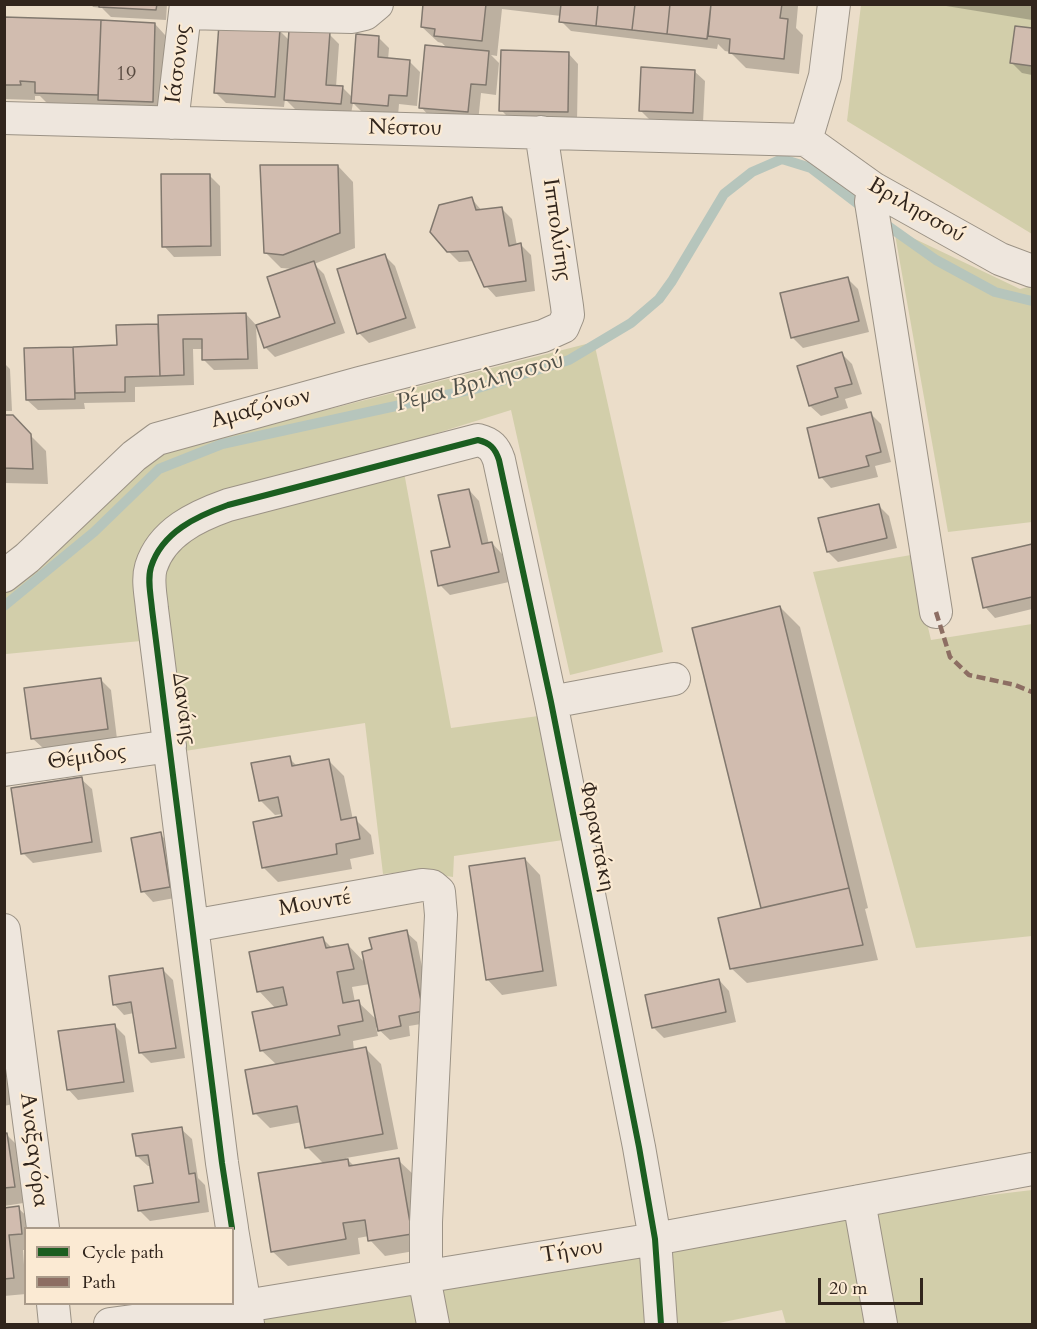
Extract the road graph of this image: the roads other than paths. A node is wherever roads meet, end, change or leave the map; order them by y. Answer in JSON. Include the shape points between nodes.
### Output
{"nodes":[{"id":1,"x":377,"y":4,"type":"edge"},
{"id":2,"x":834,"y":4,"type":"edge"},
{"id":3,"x":185,"y":9,"type":"edge"},
{"id":4,"x":4,"y":118,"type":"edge"},
{"id":5,"x":172,"y":123,"type":"junction"},
{"id":6,"x":541,"y":132,"type":"junction"},
{"id":7,"x":806,"y":140,"type":"junction"},
{"id":8,"x":872,"y":195,"type":"junction"},
{"id":9,"x":1032,"y":271,"type":"edge"},
{"id":10,"x":563,"y":327,"type":"joint"},
{"id":11,"x":491,"y":445,"type":"joint"},
{"id":12,"x":4,"y":576,"type":"edge"},
{"id":13,"x":936,"y":612,"type":"dead end"},
{"id":14,"x":674,"y":679,"type":"dead end"},
{"id":15,"x":551,"y":702,"type":"junction"},
{"id":16,"x":170,"y":746,"type":"junction"},
{"id":17,"x":4,"y":770,"type":"edge"},
{"id":18,"x":192,"y":926,"type":"junction"},
{"id":19,"x":4,"y":930,"type":"edge"},
{"id":20,"x":7,"y":960,"type":"edge"},
{"id":21,"x":1032,"y":1169,"type":"edge"},
{"id":22,"x":859,"y":1201,"type":"junction"},
{"id":23,"x":43,"y":1227,"type":"edge"},
{"id":24,"x":232,"y":1227,"type":"edge"},
{"id":25,"x":655,"y":1239,"type":"junction"},
{"id":26,"x":234,"y":1241,"type":"edge"},
{"id":27,"x":424,"y":1276,"type":"junction"},
{"id":28,"x":53,"y":1305,"type":"edge"},
{"id":29,"x":246,"y":1315,"type":"edge"},
{"id":30,"x":55,"y":1324,"type":"edge"},
{"id":31,"x":110,"y":1324,"type":"edge"},
{"id":32,"x":433,"y":1324,"type":"edge"},
{"id":33,"x":661,"y":1324,"type":"edge"},
{"id":34,"x":881,"y":1324,"type":"edge"}],
"edges":[{"from":1,"to":3,"type":"street","via":[[352,17]]},
{"from":2,"to":7,"type":"street","via":[[825,76]]},
{"from":3,"to":5,"type":"street","name":"Ιάσονος"},
{"from":4,"to":5,"type":"street","name":"Νέστου"},
{"from":5,"to":6,"type":"street","name":"Νέστου"},
{"from":6,"to":7,"type":"street","name":"Νέστου"},
{"from":6,"to":10,"type":"street","name":"Ιππολύτης","via":[[567,306]]},
{"from":7,"to":8,"type":"street","name":"Βριλησσού"},
{"from":8,"to":9,"type":"street","name":"Βριλησσού"},
{"from":8,"to":13,"type":"street"},
{"from":10,"to":12,"type":"street","name":"Αμαζόνων","via":[[543,336],[157,439]]},
{"from":11,"to":15,"type":"street","name":"Φαραντάκη","via":[[499,460]]},
{"from":11,"to":16,"type":"street","name":"Δανάης","via":[[478,440],[457,444],[228,505],[202,514],[178,530],[156,556],[149,580]]},
{"from":14,"to":15,"type":"street"},
{"from":15,"to":25,"type":"street","name":"Φαραντάκη"},
{"from":16,"to":17,"type":"street","name":"Θέμιδος"},
{"from":16,"to":18,"type":"street","name":"Δανάης"},
{"from":18,"to":24,"type":"street","name":"Δανάης"},
{"from":18,"to":27,"type":"street","name":"Μουντέ","via":[[422,885],[437,890],[441,915]]},
{"from":19,"to":20,"type":"street","name":"Αναξαγόρα"},
{"from":20,"to":23,"type":"street","name":"Αναξαγόρα"},
{"from":21,"to":22,"type":"street","name":"Τήνου"},
{"from":22,"to":25,"type":"street","name":"Τήνου"},
{"from":22,"to":34,"type":"street"},
{"from":25,"to":27,"type":"street","name":"Τήνου"},
{"from":25,"to":33,"type":"street","name":"Φαραντάκη"},
{"from":26,"to":29,"type":"street","name":"Δανάης"},
{"from":27,"to":29,"type":"street","name":"Τήνου"},
{"from":27,"to":32,"type":"street"},
{"from":28,"to":30,"type":"street"},
{"from":29,"to":31,"type":"street","name":"Τήνου"}]}
